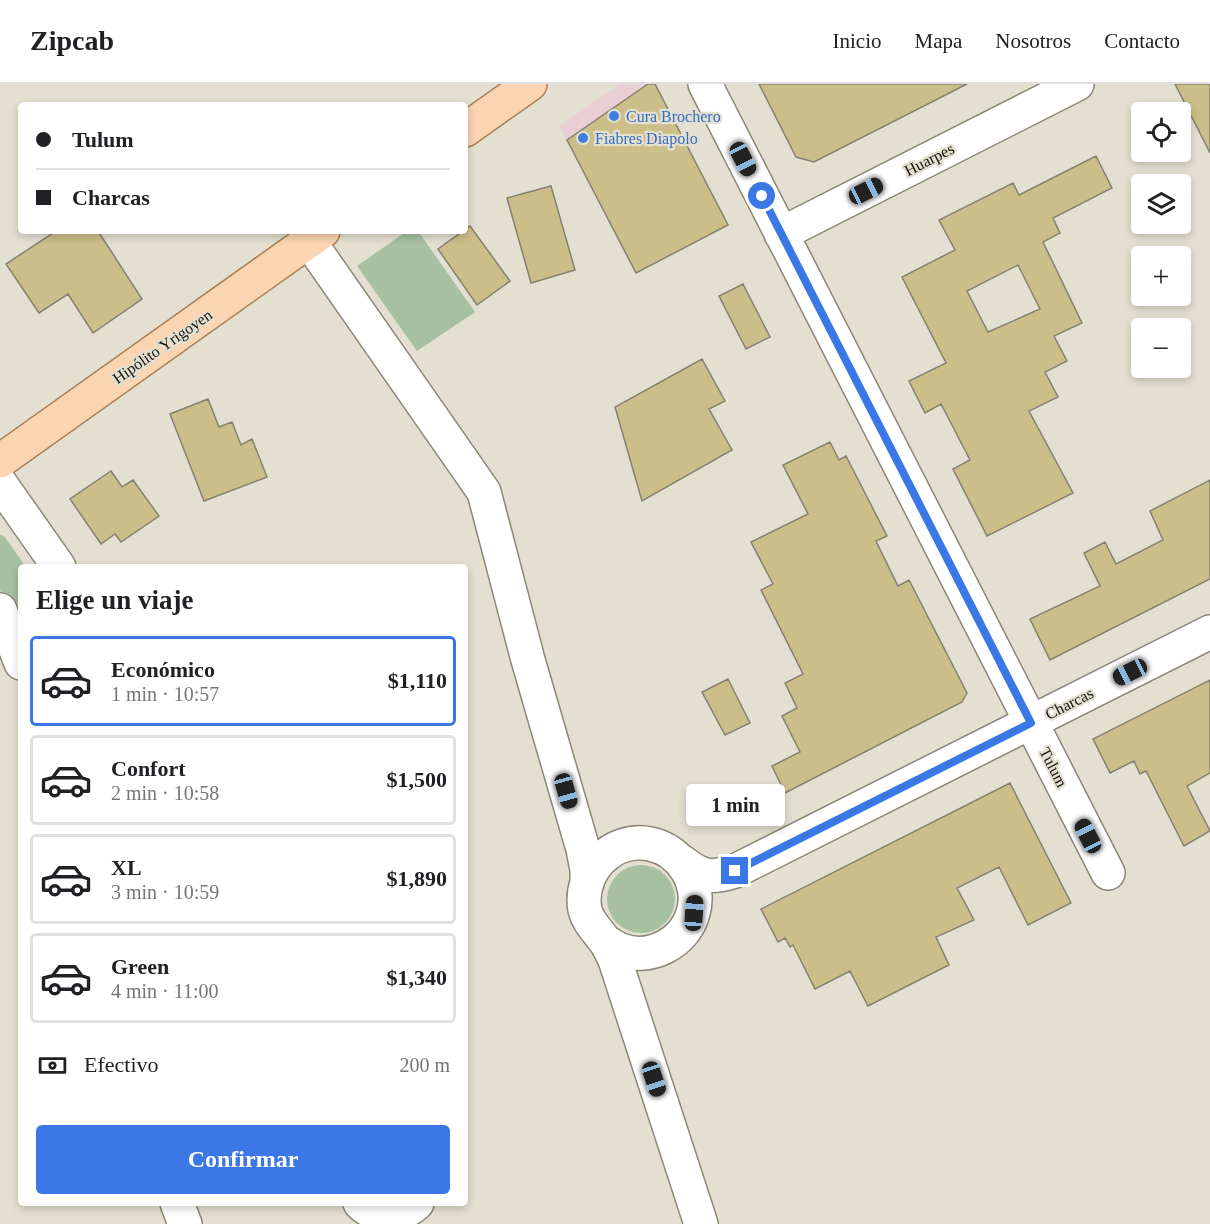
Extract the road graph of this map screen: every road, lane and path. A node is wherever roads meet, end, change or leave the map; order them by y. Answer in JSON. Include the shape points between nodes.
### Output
{"nodes":[{"id":1,"x":705,"y":84,"type":"edge"},
{"id":2,"x":1077,"y":84,"type":"edge"},
{"id":3,"x":513,"y":89,"type":"edge"},
{"id":4,"x":468,"y":127,"type":"edge"},
{"id":5,"x":781,"y":234,"type":"junction"},
{"id":6,"x":316,"y":236,"type":"edge"},
{"id":7,"x":0,"y":461,"type":"edge"},
{"id":8,"x":0,"y":483,"type":"edge"},
{"id":9,"x":57,"y":564,"type":"edge"},
{"id":10,"x":0,"y":610,"type":"edge"},
{"id":11,"x":1210,"y":632,"type":"edge"},
{"id":12,"x":18,"y":655,"type":"edge"},
{"id":13,"x":1031,"y":723,"type":"junction"},
{"id":14,"x":579,"y":834,"type":"junction"},
{"id":15,"x":614,"y":849,"type":"junction"},
{"id":16,"x":681,"y":861,"type":"junction"},
{"id":17,"x":1108,"y":873,"type":"dead end"},
{"id":18,"x":726,"y":874,"type":"junction"},
{"id":19,"x":587,"y":883,"type":"junction"},
{"id":20,"x":694,"y":913,"type":"junction"},
{"id":21,"x":605,"y":941,"type":"junction"},
{"id":22,"x":644,"y":953,"type":"junction"},
{"id":23,"x":626,"y":996,"type":"junction"},
{"id":24,"x":178,"y":1206,"type":"edge"},
{"id":25,"x":363,"y":1206,"type":"edge"},
{"id":26,"x":408,"y":1213,"type":"edge"},
{"id":27,"x":185,"y":1224,"type":"edge"},
{"id":28,"x":701,"y":1224,"type":"edge"}],
"edges":[{"from":1,"to":5,"type":"street","name":"Tulum"},
{"from":2,"to":5,"type":"street","name":"Huarpes"},
{"from":3,"to":4,"type":"main road"},
{"from":5,"to":13,"type":"street","name":"Tulum"},
{"from":6,"to":7,"type":"main road","name":"Hipólito Yrigoyen"},
{"from":6,"to":14,"type":"street","via":[[484,492]]},
{"from":8,"to":9,"type":"street"},
{"from":10,"to":12,"type":"street"},
{"from":11,"to":13,"type":"street","name":"Charcas"},
{"from":13,"to":17,"type":"street","name":"Tulum"},
{"from":13,"to":18,"type":"street","name":"Charcas"},
{"from":14,"to":15,"type":"street","via":[[594,848]]},
{"from":14,"to":19,"type":"street"},
{"from":15,"to":16,"type":"street","via":[[631,843],[650,843]]},
{"from":15,"to":19,"type":"street","via":[[599,860]]},
{"from":16,"to":18,"type":"street","via":[[703,875]]},
{"from":16,"to":20,"type":"street","via":[[691,877]]},
{"from":18,"to":20,"type":"street","via":[[704,891]]},
{"from":19,"to":21,"type":"street","via":[[585,911]]},
{"from":20,"to":22,"type":"street","via":[[673,943]]},
{"from":21,"to":22,"type":"street","via":[[621,950]]},
{"from":21,"to":23,"type":"street"},
{"from":22,"to":23,"type":"street","via":[[630,974]]},
{"from":23,"to":28,"type":"street"},
{"from":24,"to":27,"type":"street"},
{"from":25,"to":26,"type":"street","via":[[380,1215]]}]}
